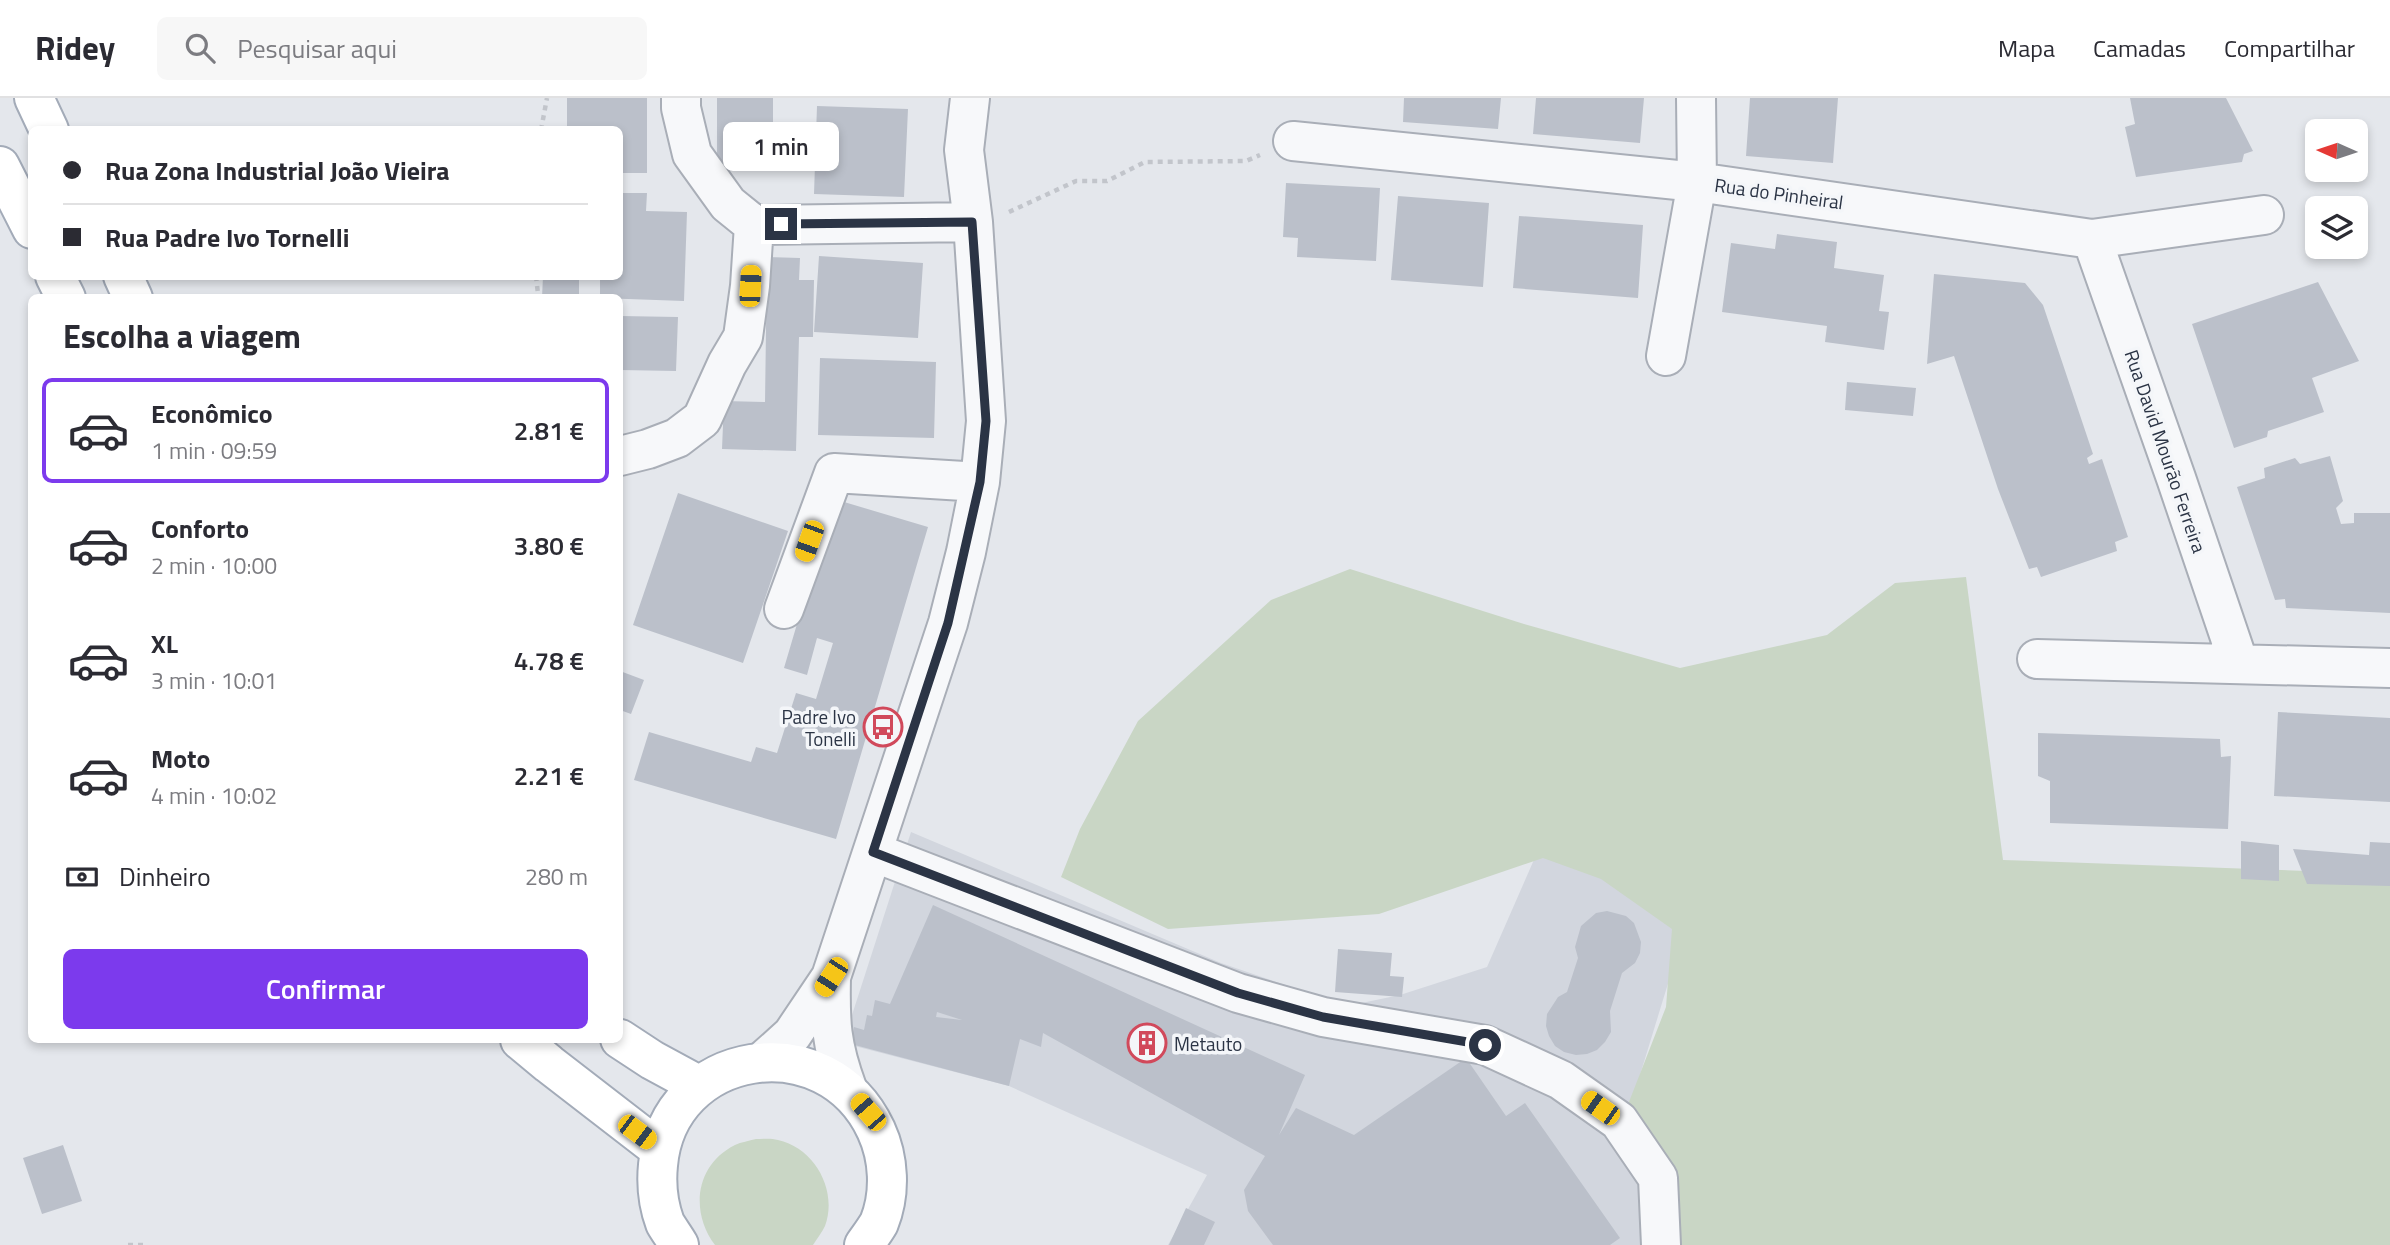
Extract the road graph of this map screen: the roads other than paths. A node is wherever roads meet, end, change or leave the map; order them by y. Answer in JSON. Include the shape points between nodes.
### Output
{"nodes":[{"id":1,"x":34,"y":98,"type":"edge"},
{"id":2,"x":681,"y":98,"type":"edge"},
{"id":3,"x":970,"y":98,"type":"edge"},
{"id":4,"x":1696,"y":98,"type":"edge"},
{"id":5,"x":48,"y":126,"type":"edge"},
{"id":6,"x":1293,"y":141,"type":"road end"},
{"id":7,"x":0,"y":166,"type":"edge"},
{"id":8,"x":1697,"y":182,"type":"junction"},
{"id":9,"x":2263,"y":215,"type":"dead end"},
{"id":10,"x":28,"y":221,"type":"edge"},
{"id":11,"x":972,"y":222,"type":"junction"},
{"id":12,"x":754,"y":225,"type":"junction"},
{"id":13,"x":2092,"y":239,"type":"junction"},
{"id":14,"x":1666,"y":356,"type":"dead end"},
{"id":15,"x":623,"y":455,"type":"edge"},
{"id":16,"x":980,"y":482,"type":"junction"},
{"id":17,"x":784,"y":609,"type":"dead end"},
{"id":18,"x":2037,"y":659,"type":"dead end"},
{"id":19,"x":2239,"y":664,"type":"junction"},
{"id":20,"x":2390,"y":668,"type":"edge"},
{"id":21,"x":873,"y":852,"type":"junction"},
{"id":22,"x":831,"y":977,"type":"junction"},
{"id":23,"x":623,"y":1041,"type":"edge"},
{"id":24,"x":524,"y":1043,"type":"edge"},
{"id":25,"x":762,"y":1061,"type":"junction"},
{"id":26,"x":700,"y":1086,"type":"junction"},
{"id":27,"x":846,"y":1088,"type":"junction"},
{"id":28,"x":659,"y":1149,"type":"junction"},
{"id":29,"x":679,"y":1245,"type":"edge"},
{"id":30,"x":864,"y":1245,"type":"edge"},
{"id":31,"x":1661,"y":1245,"type":"edge"}],
"edges":[{"from":1,"to":5,"type":"main road"},
{"from":2,"to":12,"type":"street","via":[[692,154],[728,204]]},
{"from":3,"to":11,"type":"street","via":[[964,150]]},
{"from":4,"to":8,"type":"street"},
{"from":6,"to":8,"type":"street","name":"Rua do Pinheiral"},
{"from":7,"to":10,"type":"main road"},
{"from":8,"to":13,"type":"street","name":"Rua do Pinheiral"},
{"from":8,"to":14,"type":"street"},
{"from":9,"to":13,"type":"street","name":"Rua do Pinheiral"},
{"from":11,"to":12,"type":"street"},
{"from":11,"to":16,"type":"street","via":[[986,421]]},
{"from":12,"to":15,"type":"street","via":[[743,337],[702,419],[677,438]]},
{"from":13,"to":19,"type":"street","name":"Rua David Mourão Ferreira"},
{"from":16,"to":17,"type":"street","via":[[834,473]]},
{"from":16,"to":21,"type":"street","via":[[948,623]]},
{"from":18,"to":19,"type":"street"},
{"from":19,"to":20,"type":"street"},
{"from":21,"to":22,"type":"street"},
{"from":21,"to":31,"type":"street","via":[[1238,993],[1323,1017],[1485,1045],[1561,1080],[1619,1121],[1658,1178]]},
{"from":22,"to":25,"type":"street","via":[[792,1035]]},
{"from":22,"to":27,"type":"street","via":[[833,1046]]},
{"from":23,"to":26,"type":"main road"},
{"from":24,"to":28,"type":"main road"},
{"from":25,"to":26,"type":"main road","via":[[733,1068]]},
{"from":25,"to":27,"type":"main road","via":[[808,1066]]},
{"from":26,"to":28,"type":"main road","via":[[674,1114]]},
{"from":27,"to":30,"type":"main road","via":[[868,1112],[884,1147],[888,1185],[879,1223]]},
{"from":28,"to":29,"type":"main road","via":[[656,1186],[666,1223]]}]}
